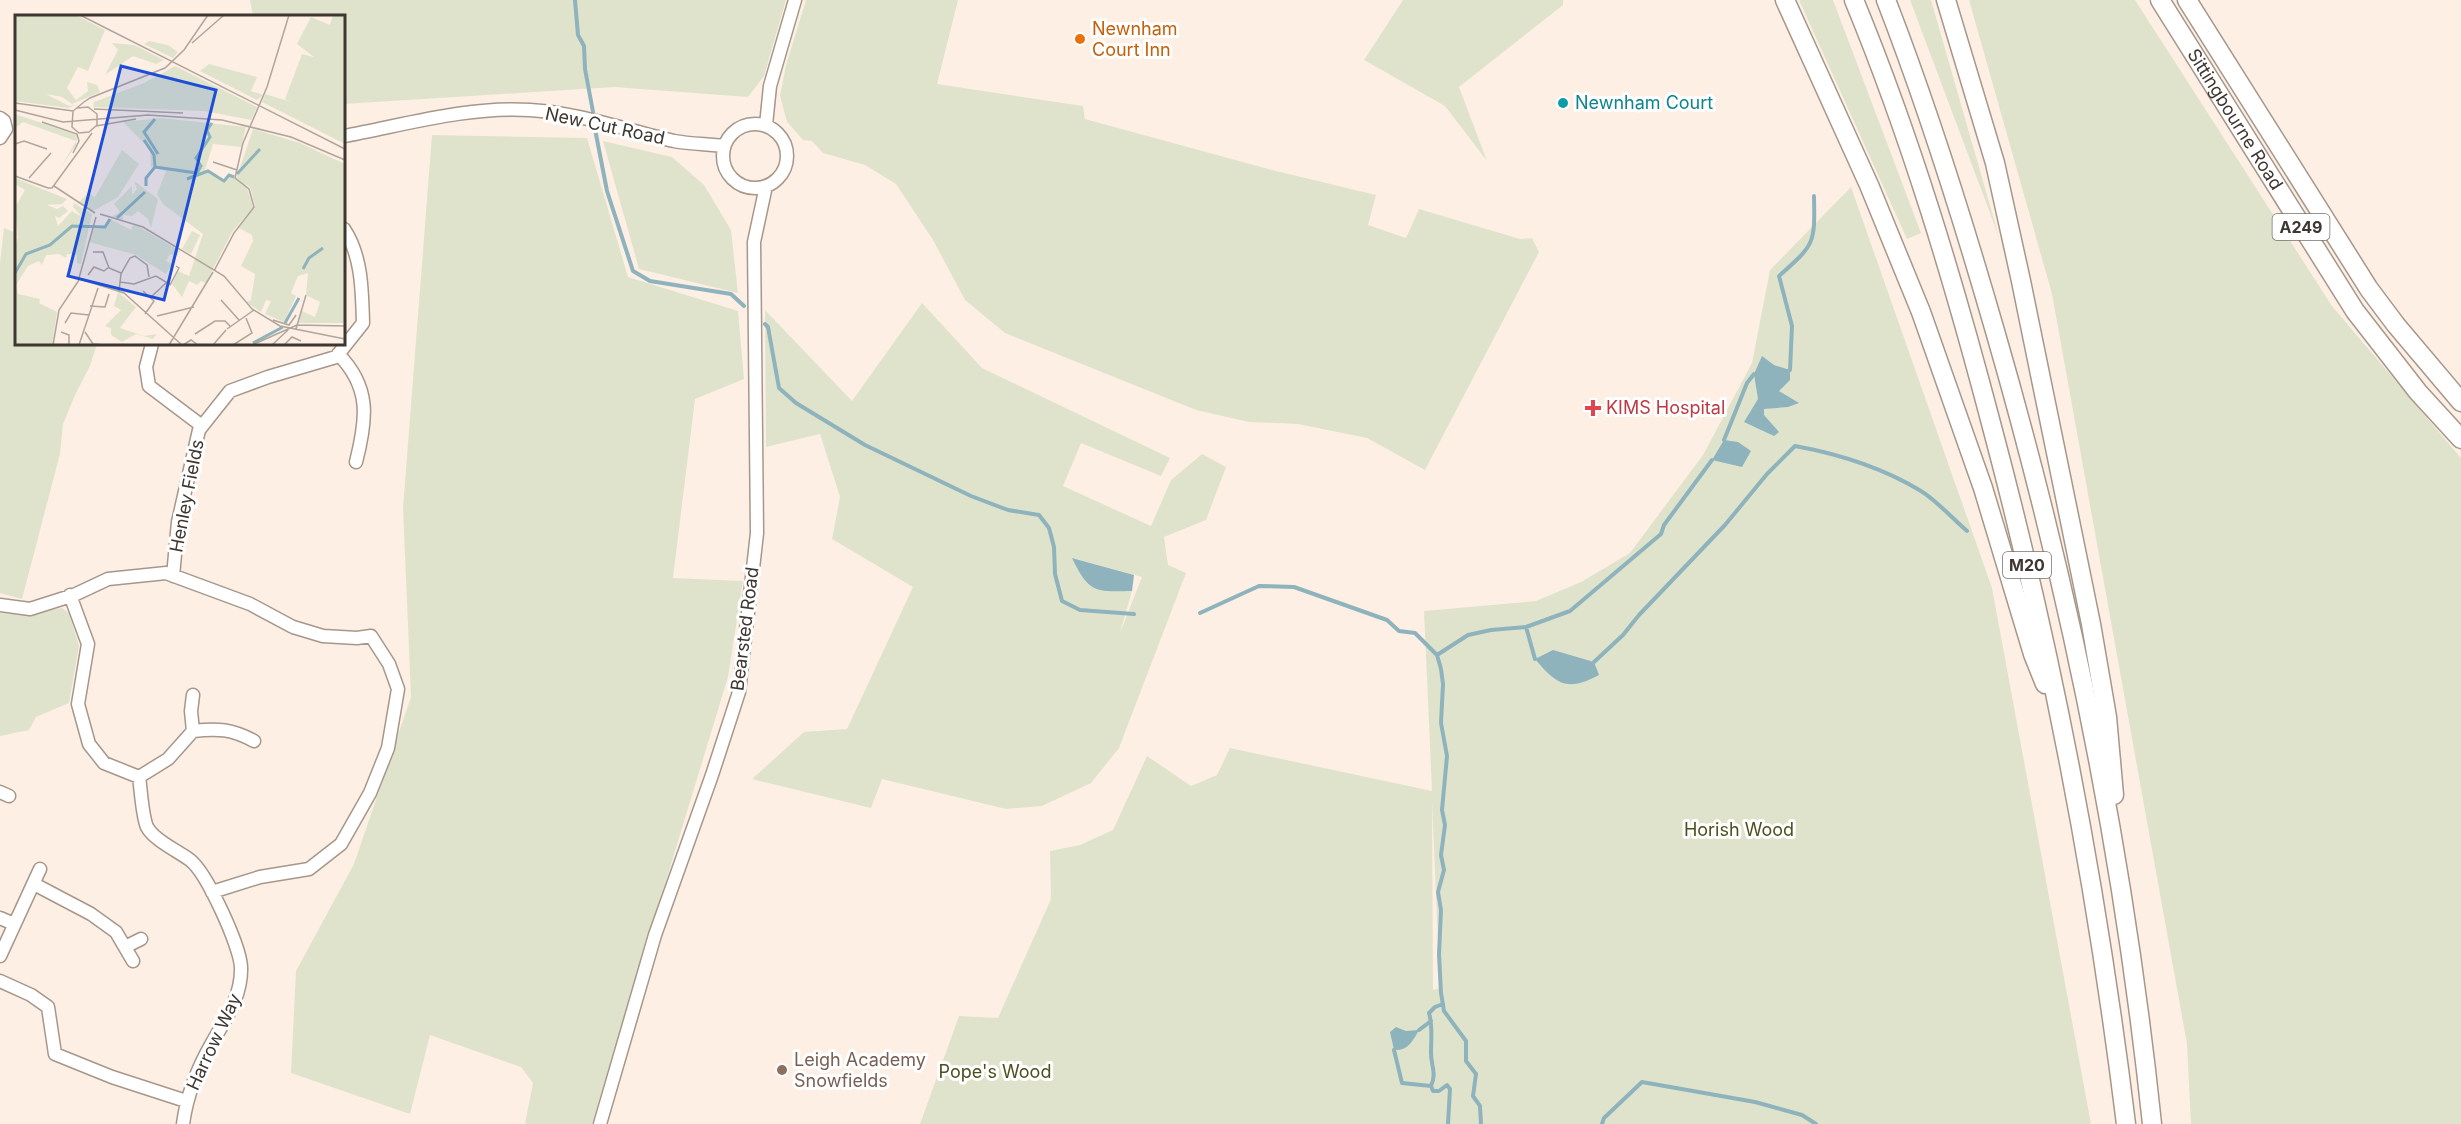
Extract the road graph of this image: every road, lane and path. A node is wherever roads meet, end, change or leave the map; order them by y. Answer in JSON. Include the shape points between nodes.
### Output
{"nodes":[{"id":1,"x":795,"y":0,"type":"edge"},
{"id":2,"x":1785,"y":0,"type":"edge"},
{"id":3,"x":1854,"y":0,"type":"edge"},
{"id":4,"x":1886,"y":0,"type":"edge"},
{"id":5,"x":1946,"y":0,"type":"edge"},
{"id":6,"x":2160,"y":0,"type":"edge"},
{"id":7,"x":2187,"y":0,"type":"edge"},
{"id":8,"x":766,"y":125,"type":"junction"},
{"id":9,"x":345,"y":136,"type":"edge"},
{"id":10,"x":724,"y":146,"type":"junction"},
{"id":11,"x":766,"y":186,"type":"junction"},
{"id":12,"x":345,"y":230,"type":"edge"},
{"id":13,"x":152,"y":345,"type":"edge"},
{"id":14,"x":338,"y":354,"type":"junction"},
{"id":15,"x":2461,"y":402,"type":"edge"},
{"id":16,"x":202,"y":426,"type":"junction"},
{"id":17,"x":2461,"y":439,"type":"edge"},
{"id":18,"x":356,"y":462,"type":"dead end"},
{"id":19,"x":173,"y":576,"type":"junction"},
{"id":20,"x":70,"y":595,"type":"junction"},
{"id":21,"x":0,"y":605,"type":"edge"},
{"id":22,"x":193,"y":695,"type":"dead end"},
{"id":23,"x":193,"y":731,"type":"junction"},
{"id":24,"x":2063,"y":733,"type":"junction"},
{"id":25,"x":254,"y":741,"type":"dead end"},
{"id":26,"x":138,"y":777,"type":"junction"},
{"id":27,"x":2115,"y":850,"type":"junction"},
{"id":28,"x":40,"y":869,"type":"dead end"},
{"id":29,"x":34,"y":884,"type":"junction"},
{"id":30,"x":212,"y":892,"type":"junction"},
{"id":31,"x":0,"y":918,"type":"edge"},
{"id":32,"x":14,"y":924,"type":"junction"},
{"id":33,"x":141,"y":939,"type":"dead end"},
{"id":34,"x":125,"y":947,"type":"junction"},
{"id":35,"x":0,"y":956,"type":"edge"},
{"id":36,"x":133,"y":961,"type":"dead end"},
{"id":37,"x":0,"y":981,"type":"edge"},
{"id":38,"x":186,"y":1101,"type":"junction"},
{"id":39,"x":183,"y":1124,"type":"edge"},
{"id":40,"x":600,"y":1124,"type":"edge"},
{"id":41,"x":2126,"y":1124,"type":"edge"},
{"id":42,"x":2152,"y":1124,"type":"edge"}],
"edges":[{"from":1,"to":8,"type":"street","via":[[770,86]]},
{"from":2,"to":24,"type":"highway","number":"M20","via":[[1869,185],[1921,312],[1983,488],[2033,654]]},
{"from":3,"to":24,"type":"highway","number":"M20","via":[[1908,145],[1967,334],[2027,563]]},
{"from":4,"to":27,"type":"highway","number":"M20","via":[[1956,201],[2031,462],[2082,679]]},
{"from":5,"to":27,"type":"highway","number":"M20","via":[[1995,163],[2089,613],[2107,717]]},
{"from":6,"to":17,"type":"highway","name":"Sittingbourne Road","number":"A249","via":[[2355,311],[2418,392]]},
{"from":7,"to":15,"type":"highway","name":"Sittingbourne Road","number":"A249","via":[[2369,289]]},
{"from":8,"to":10,"type":"street","via":[[740,126]]},
{"from":8,"to":11,"type":"street","via":[[780,135],[787,152],[783,173]]},
{"from":9,"to":10,"type":"street","name":"New Cut Road","via":[[455,115],[529,110],[575,115],[677,141]]},
{"from":10,"to":11,"type":"street","via":[[724,166],[736,183]]},
{"from":11,"to":40,"type":"street","name":"Bearsted Road","via":[[754,242],[757,533],[739,692],[655,935]]},
{"from":12,"to":14,"type":"street","name":"Henley Fields","via":[[354,244],[361,279],[363,323]]},
{"from":13,"to":16,"type":"street","via":[[146,367],[149,386]]},
{"from":14,"to":16,"type":"street","name":"Henley Fields","via":[[230,391]]},
{"from":14,"to":18,"type":"street","via":[[351,367],[362,388],[362,437]]},
{"from":16,"to":19,"type":"street","name":"Henley Fields","via":[[193,448],[178,522]]},
{"from":19,"to":20,"type":"street","via":[[166,573],[108,579]]},
{"from":19,"to":30,"type":"street","via":[[250,604],[293,627],[323,636],[371,636],[389,664],[398,689],[388,748],[370,793],[341,844],[309,869],[260,877]]},
{"from":20,"to":21,"type":"street","via":[[30,609]]},
{"from":20,"to":26,"type":"street","via":[[88,644],[78,704],[88,744],[104,763]]},
{"from":22,"to":23,"type":"street"},
{"from":23,"to":25,"type":"street","via":[[219,728]]},
{"from":23,"to":26,"type":"street","via":[[168,759]]},
{"from":24,"to":41,"type":"highway","number":"M20","via":[[2097,914]]},
{"from":26,"to":30,"type":"street","name":"Harrow Way","via":[[148,827],[192,861]]},
{"from":27,"to":42,"type":"highway","number":"M20"},
{"from":28,"to":29,"type":"street"},
{"from":29,"to":32,"type":"street"},
{"from":29,"to":34,"type":"street","via":[[91,914],[116,932]]},
{"from":30,"to":38,"type":"street","name":"Harrow Way","via":[[241,964],[239,988]]},
{"from":31,"to":32,"type":"street"},
{"from":32,"to":35,"type":"street"},
{"from":33,"to":34,"type":"street"},
{"from":34,"to":36,"type":"street"},
{"from":37,"to":38,"type":"street","via":[[31,994],[48,1007],[55,1054]]},
{"from":38,"to":39,"type":"street","name":"Harrow Way"}]}
